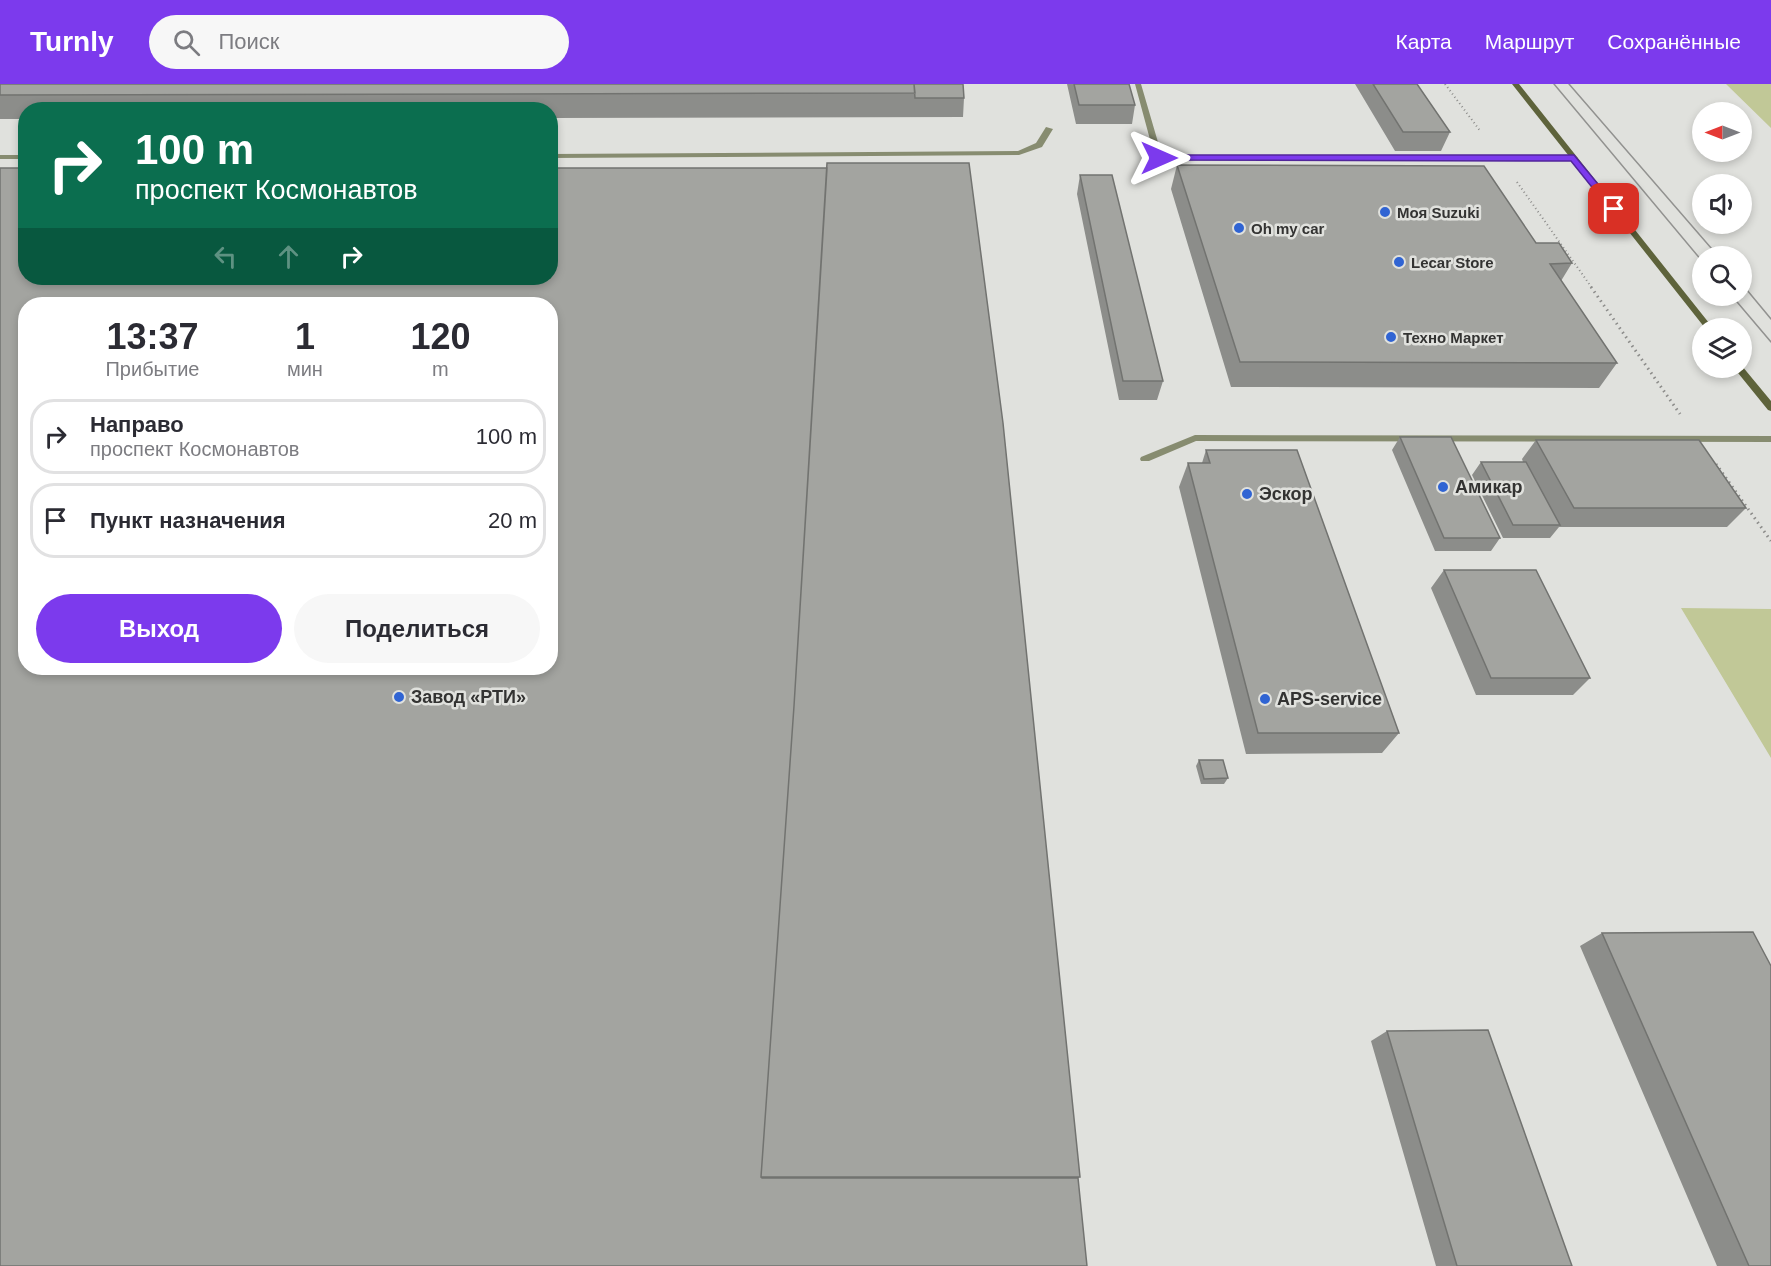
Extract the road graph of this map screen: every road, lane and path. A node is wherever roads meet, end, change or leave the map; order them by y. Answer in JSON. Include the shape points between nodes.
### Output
{"nodes":[{"id":1,"x":1138,"y":84,"type":"edge"},
{"id":2,"x":1445,"y":84,"type":"edge"},
{"id":3,"x":1515,"y":84,"type":"edge"},
{"id":4,"x":1049,"y":129,"type":"dead end"},
{"id":5,"x":558,"y":156,"type":"edge"},
{"id":6,"x":0,"y":157,"type":"edge"},
{"id":7,"x":18,"y":157,"type":"edge"},
{"id":8,"x":1500,"y":158,"type":"junction"},
{"id":9,"x":1574,"y":158,"type":"junction"},
{"id":10,"x":1700,"y":318,"type":"edge"},
{"id":11,"x":1747,"y":378,"type":"edge"},
{"id":12,"x":1771,"y":408,"type":"edge"},
{"id":13,"x":1697,"y":438,"type":"junction"},
{"id":14,"x":1771,"y":439,"type":"edge"},
{"id":15,"x":1145,"y":459,"type":"dead end"},
{"id":16,"x":1771,"y":541,"type":"edge"}],
"edges":[{"from":1,"to":8,"type":"lane","via":[[1159,158]]},
{"from":2,"to":8,"type":"path"},
{"from":3,"to":9,"type":"main road"},
{"from":4,"to":5,"type":"lane","via":[[1039,145],[1019,153]]},
{"from":6,"to":7,"type":"lane"},
{"from":8,"to":9,"type":"lane"},
{"from":8,"to":13,"type":"path"},
{"from":9,"to":10,"type":"main road"},
{"from":11,"to":12,"type":"main road"},
{"from":13,"to":14,"type":"lane"},
{"from":13,"to":15,"type":"lane","via":[[1195,438]]},
{"from":13,"to":16,"type":"path"}]}
